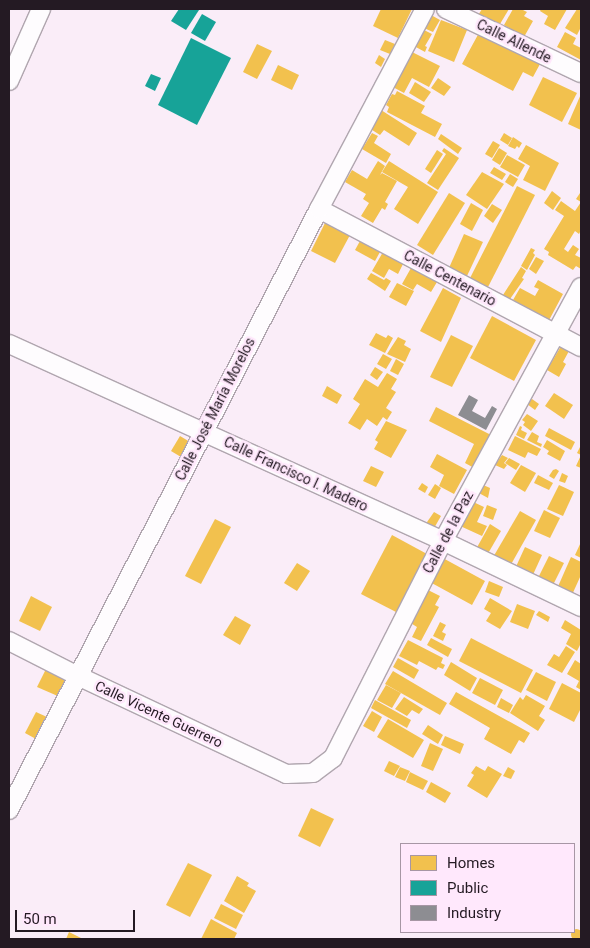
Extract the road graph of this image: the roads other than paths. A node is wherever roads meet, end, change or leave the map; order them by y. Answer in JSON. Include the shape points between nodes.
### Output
{"nodes":[{"id":1,"x":41,"y":9,"type":"edge"},
{"id":2,"x":425,"y":9,"type":"edge"},
{"id":3,"x":446,"y":9,"type":"edge"},
{"id":4,"x":10,"y":71,"type":"edge"},
{"id":5,"x":581,"y":74,"type":"edge"},
{"id":6,"x":319,"y":209,"type":"junction"},
{"id":7,"x":581,"y":286,"type":"edge"},
{"id":8,"x":555,"y":334,"type":"junction"},
{"id":9,"x":9,"y":344,"type":"edge"},
{"id":10,"x":581,"y":347,"type":"edge"},
{"id":11,"x":203,"y":431,"type":"junction"},
{"id":12,"x":442,"y":541,"type":"junction"},
{"id":13,"x":581,"y":608,"type":"edge"},
{"id":14,"x":9,"y":641,"type":"edge"},
{"id":15,"x":78,"y":676,"type":"junction"},
{"id":16,"x":313,"y":774,"type":"joint"},
{"id":17,"x":9,"y":810,"type":"edge"}],
"edges":[{"from":1,"to":4,"type":"street"},
{"from":2,"to":6,"type":"street","name":"Calle José María Morelos"},
{"from":3,"to":5,"type":"street","name":"Calle Allende"},
{"from":6,"to":8,"type":"street","name":"Calle Centenario"},
{"from":6,"to":11,"type":"street","name":"Calle José María Morelos"},
{"from":7,"to":8,"type":"street","name":"Calle de la Paz"},
{"from":8,"to":10,"type":"street","name":"Calle Centenario"},
{"from":8,"to":12,"type":"street","name":"Calle de la Paz"},
{"from":9,"to":11,"type":"street","name":"Calle Francisco I. Madero"},
{"from":11,"to":12,"type":"street","name":"Calle Francisco I. Madero"},
{"from":11,"to":15,"type":"street","name":"Calle José María Morelos"},
{"from":12,"to":13,"type":"street","name":"Calle Francisco I. Madero"},
{"from":12,"to":16,"type":"street","name":"Calle de la Paz","via":[[332,758]]},
{"from":14,"to":15,"type":"street","name":"Calle Vicente Guerrero"},
{"from":15,"to":16,"type":"street","name":"Calle Vicente Guerrero","via":[[286,774]]},
{"from":15,"to":17,"type":"street","name":"Calle José María Morelos"}]}
